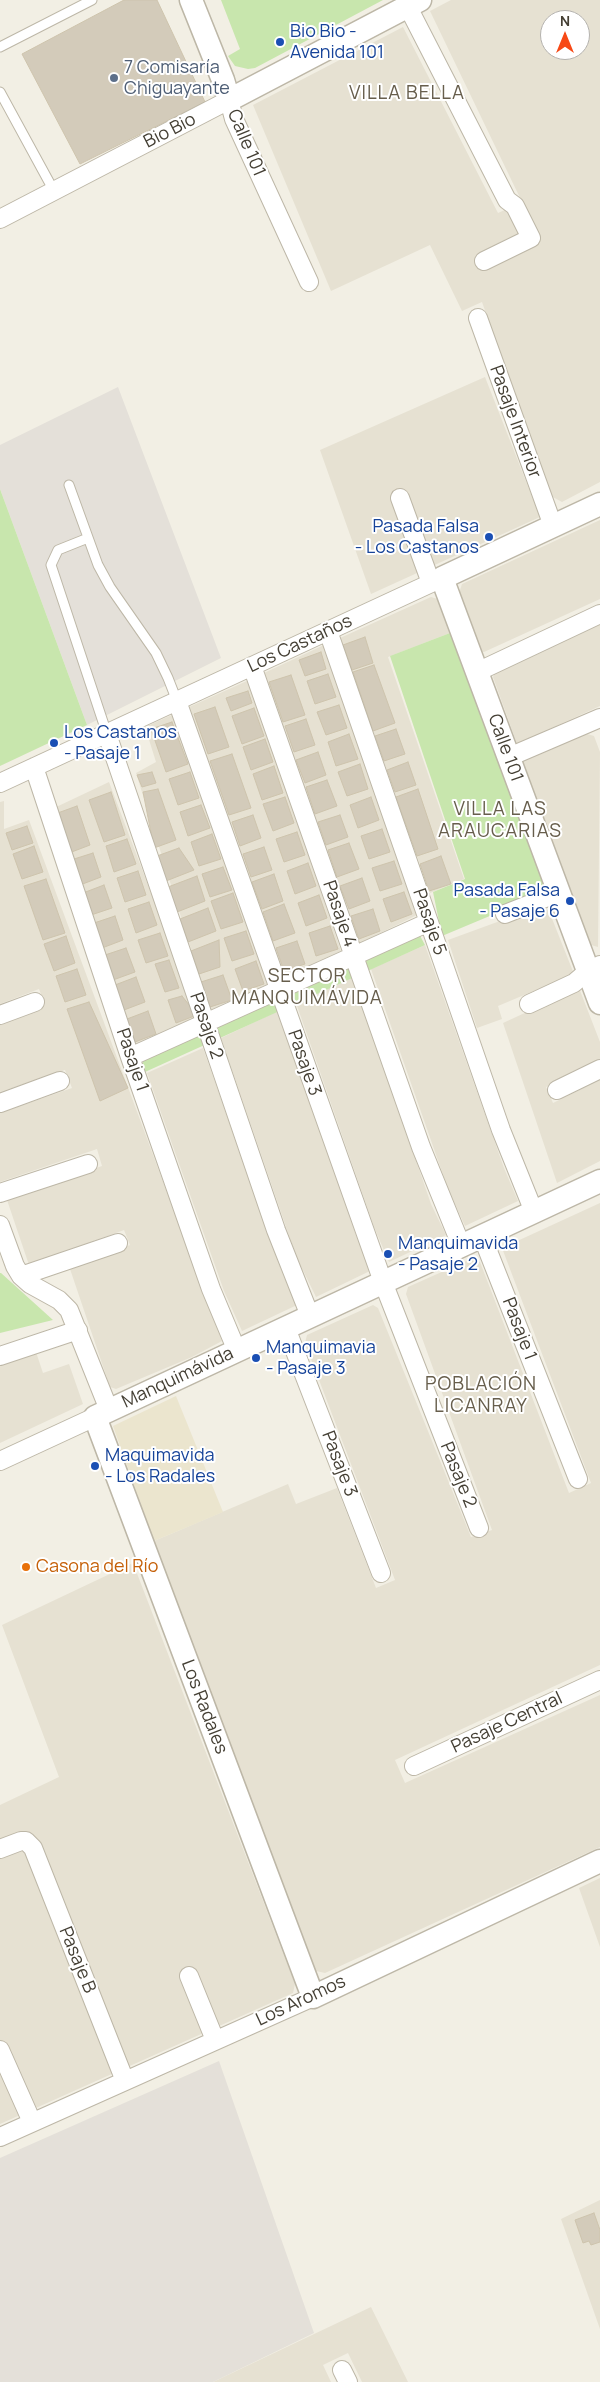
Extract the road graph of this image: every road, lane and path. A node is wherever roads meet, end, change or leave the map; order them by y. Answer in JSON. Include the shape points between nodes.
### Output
{"nodes":[{"id":1,"x":92,"y":0,"type":"edge"},
{"id":2,"x":191,"y":0,"type":"edge"},
{"id":3,"x":414,"y":3,"type":"edge"},
{"id":4,"x":0,"y":47,"type":"edge"},
{"id":5,"x":0,"y":92,"type":"edge"},
{"id":6,"x":229,"y":100,"type":"junction"},
{"id":7,"x":54,"y":191,"type":"junction"},
{"id":8,"x":0,"y":219,"type":"edge"},
{"id":9,"x":484,"y":261,"type":"dead end"},
{"id":10,"x":309,"y":282,"type":"dead end"},
{"id":11,"x":478,"y":318,"type":"dead end"},
{"id":12,"x":69,"y":485,"type":"dead end"},
{"id":13,"x":400,"y":498,"type":"dead end"},
{"id":14,"x":600,"y":504,"type":"edge"},
{"id":15,"x":553,"y":526,"type":"junction"},
{"id":16,"x":88,"y":538,"type":"junction"},
{"id":17,"x":436,"y":581,"type":"junction"},
{"id":18,"x":600,"y":614,"type":"edge"},
{"id":19,"x":328,"y":631,"type":"junction"},
{"id":20,"x":252,"y":666,"type":"junction"},
{"id":21,"x":477,"y":672,"type":"junction"},
{"id":22,"x":177,"y":701,"type":"junction"},
{"id":23,"x":598,"y":724,"type":"edge"},
{"id":24,"x":108,"y":734,"type":"junction"},
{"id":25,"x":509,"y":757,"type":"junction"},
{"id":26,"x":34,"y":767,"type":"junction"},
{"id":27,"x":0,"y":783,"type":"edge"},
{"id":28,"x":558,"y":893,"type":"junction"},
{"id":29,"x":505,"y":914,"type":"dead end"},
{"id":30,"x":429,"y":922,"type":"junction"},
{"id":31,"x":354,"y":956,"type":"junction"},
{"id":32,"x":594,"y":968,"type":"edge"},
{"id":33,"x":279,"y":990,"type":"junction"},
{"id":34,"x":34,"y":1002,"type":"dead end"},
{"id":35,"x":600,"y":1003,"type":"edge"},
{"id":36,"x":529,"y":1004,"type":"dead end"},
{"id":37,"x":0,"y":1015,"type":"edge"},
{"id":38,"x":205,"y":1024,"type":"junction"},
{"id":39,"x":130,"y":1057,"type":"junction"},
{"id":40,"x":600,"y":1069,"type":"edge"},
{"id":41,"x":60,"y":1081,"type":"dead end"},
{"id":42,"x":556,"y":1090,"type":"dead end"},
{"id":43,"x":0,"y":1103,"type":"edge"},
{"id":44,"x":88,"y":1164,"type":"dead end"},
{"id":45,"x":600,"y":1180,"type":"edge"},
{"id":46,"x":0,"y":1193,"type":"edge"},
{"id":47,"x":534,"y":1212,"type":"junction"},
{"id":48,"x":0,"y":1225,"type":"edge"},
{"id":49,"x":482,"y":1236,"type":"junction"},
{"id":50,"x":118,"y":1242,"type":"dead end"},
{"id":51,"x":462,"y":1246,"type":"junction"},
{"id":52,"x":12,"y":1270,"type":"edge"},
{"id":53,"x":382,"y":1282,"type":"junction"},
{"id":54,"x":310,"y":1316,"type":"junction"},
{"id":55,"x":286,"y":1328,"type":"junction"},
{"id":56,"x":78,"y":1330,"type":"junction"},
{"id":57,"x":237,"y":1351,"type":"junction"},
{"id":58,"x":0,"y":1356,"type":"edge"},
{"id":59,"x":102,"y":1414,"type":"junction"},
{"id":60,"x":0,"y":1461,"type":"edge"},
{"id":61,"x":578,"y":1478,"type":"dead end"},
{"id":62,"x":480,"y":1528,"type":"dead end"},
{"id":63,"x":381,"y":1573,"type":"dead end"},
{"id":64,"x":600,"y":1680,"type":"edge"},
{"id":65,"x":414,"y":1766,"type":"dead end"},
{"id":66,"x":0,"y":1849,"type":"edge"},
{"id":67,"x":600,"y":1861,"type":"edge"},
{"id":68,"x":190,"y":1976,"type":"dead end"},
{"id":69,"x":312,"y":1997,"type":"junction"},
{"id":70,"x":215,"y":2040,"type":"junction"},
{"id":71,"x":0,"y":2050,"type":"edge"},
{"id":72,"x":125,"y":2081,"type":"junction"},
{"id":73,"x":32,"y":2122,"type":"junction"},
{"id":74,"x":0,"y":2137,"type":"edge"}],
"edges":[{"from":1,"to":4,"type":"lane"},
{"from":2,"to":6,"type":"street","name":"Calle 101"},
{"from":3,"to":6,"type":"street","name":"Bio Bio"},
{"from":3,"to":9,"type":"street","via":[[507,200],[515,206],[531,238]]},
{"from":5,"to":7,"type":"lane"},
{"from":6,"to":7,"type":"street","name":"Bio Bio"},
{"from":6,"to":10,"type":"street","name":"Calle 101","via":[[234,119]]},
{"from":7,"to":8,"type":"street","name":"Bio Bio"},
{"from":11,"to":15,"type":"street","name":"Pasaje Interior"},
{"from":12,"to":16,"type":"lane"},
{"from":13,"to":17,"type":"street"},
{"from":14,"to":15,"type":"street","name":"Los Castaños"},
{"from":15,"to":17,"type":"street","name":"Los Castaños"},
{"from":16,"to":22,"type":"lane","via":[[110,587],[163,665]]},
{"from":16,"to":24,"type":"lane","via":[[58,550],[51,565]]},
{"from":17,"to":19,"type":"street","name":"Los Castaños"},
{"from":17,"to":21,"type":"street","name":"Calle 101"},
{"from":18,"to":21,"type":"street"},
{"from":19,"to":20,"type":"street","name":"Los Castaños"},
{"from":19,"to":30,"type":"street","name":"Pasaje 5"},
{"from":20,"to":22,"type":"street","name":"Los Castaños"},
{"from":20,"to":31,"type":"street","name":"Pasaje 4"},
{"from":21,"to":25,"type":"street","name":"Calle 101"},
{"from":22,"to":24,"type":"street","name":"Los Castaños"},
{"from":22,"to":33,"type":"street","name":"Pasaje 3"},
{"from":23,"to":25,"type":"street"},
{"from":24,"to":26,"type":"street","name":"Los Castaños"},
{"from":24,"to":38,"type":"street","name":"Pasaje 2"},
{"from":25,"to":28,"type":"street","name":"Calle 101"},
{"from":26,"to":27,"type":"street","name":"Los Castaños"},
{"from":26,"to":39,"type":"street","name":"Pasaje 1"},
{"from":28,"to":29,"type":"street"},
{"from":28,"to":32,"type":"street","name":"Calle 101"},
{"from":30,"to":31,"type":"street"},
{"from":30,"to":47,"type":"street","name":"Pasaje 5","via":[[507,1145]]},
{"from":31,"to":33,"type":"street"},
{"from":31,"to":51,"type":"street","name":"Pasaje 4","via":[[426,1162]]},
{"from":32,"to":35,"type":"street","name":"Calle 101"},
{"from":32,"to":36,"type":"street","via":[[574,984]]},
{"from":33,"to":38,"type":"street"},
{"from":33,"to":53,"type":"street","name":"Pasaje 3"},
{"from":34,"to":37,"type":"street"},
{"from":38,"to":39,"type":"street"},
{"from":38,"to":54,"type":"street","name":"Pasaje 2","via":[[276,1230]]},
{"from":39,"to":57,"type":"street","name":"Pasaje 1","via":[[211,1289]]},
{"from":40,"to":42,"type":"street"},
{"from":41,"to":43,"type":"street"},
{"from":44,"to":46,"type":"street"},
{"from":45,"to":47,"type":"street","name":"Manquimávida"},
{"from":47,"to":49,"type":"street","name":"Manquimávida"},
{"from":48,"to":52,"type":"street"},
{"from":49,"to":51,"type":"street","name":"Manquimávida"},
{"from":49,"to":61,"type":"street","name":"Pasaje 1"},
{"from":50,"to":52,"type":"street"},
{"from":51,"to":53,"type":"street","name":"Manquimávida"},
{"from":52,"to":56,"type":"street","via":[[64,1305]]},
{"from":53,"to":54,"type":"street","name":"Manquimávida"},
{"from":53,"to":62,"type":"street","name":"Pasaje 2"},
{"from":54,"to":55,"type":"street","name":"Manquimávida"},
{"from":55,"to":57,"type":"street","name":"Manquimávida"},
{"from":55,"to":63,"type":"street","name":"Pasaje 3"},
{"from":56,"to":58,"type":"street"},
{"from":56,"to":59,"type":"street"},
{"from":57,"to":59,"type":"street","name":"Manquimávida"},
{"from":59,"to":60,"type":"street","name":"Manquimávida"},
{"from":59,"to":69,"type":"street","name":"Los Radales"},
{"from":64,"to":65,"type":"street","name":"Pasaje Central"},
{"from":66,"to":72,"type":"street","name":"Pasaje B","via":[[16,1842],[26,1842],[33,1848]]},
{"from":67,"to":69,"type":"street","name":"Los Aromos"},
{"from":68,"to":70,"type":"street"},
{"from":69,"to":70,"type":"street","name":"Los Aromos"},
{"from":70,"to":72,"type":"street","name":"Los Aromos"},
{"from":71,"to":73,"type":"street"},
{"from":72,"to":73,"type":"street","name":"Los Aromos"},
{"from":73,"to":74,"type":"street","name":"Los Aromos"}]}
